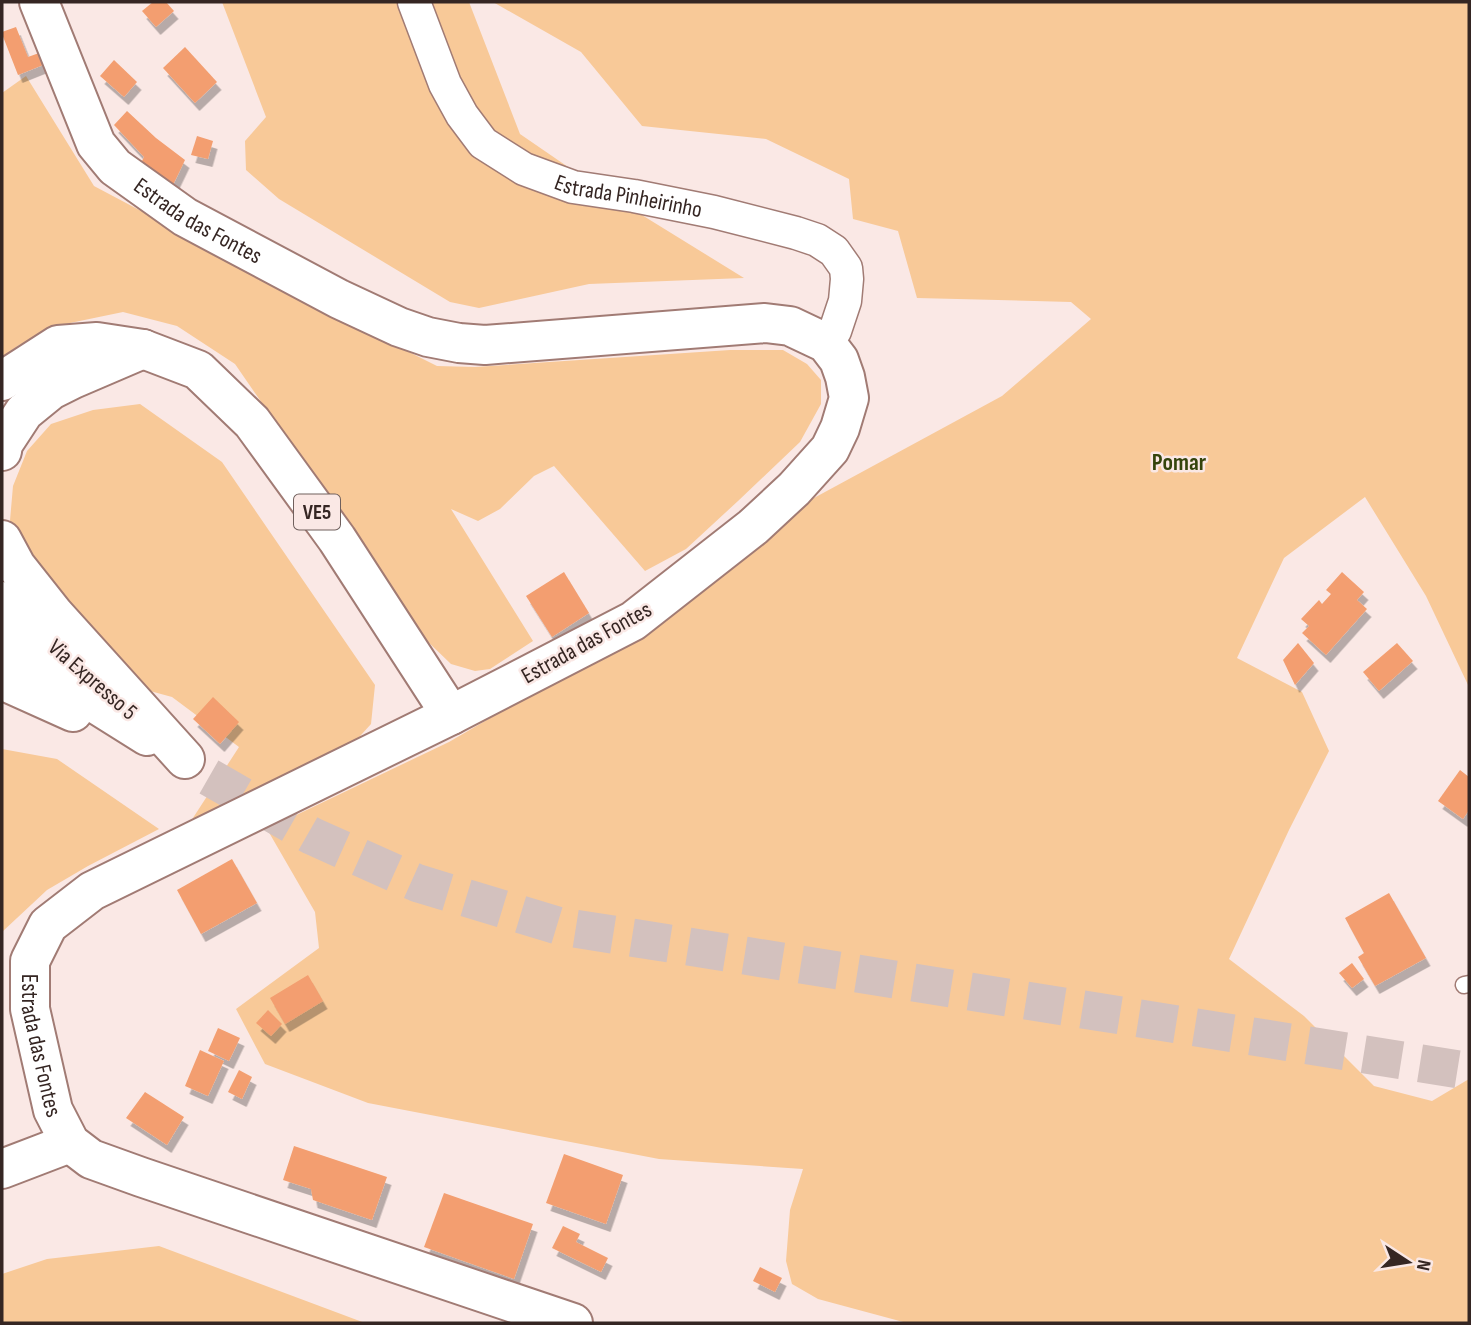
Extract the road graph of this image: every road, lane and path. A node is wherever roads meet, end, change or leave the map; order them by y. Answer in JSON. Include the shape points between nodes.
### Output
{"nodes":[{"id":1,"x":39,"y":2,"type":"edge"},
{"id":2,"x":414,"y":2,"type":"edge"},
{"id":3,"x":826,"y":343,"type":"junction"},
{"id":4,"x":143,"y":349,"type":"junction"},
{"id":5,"x":2,"y":381,"type":"edge"},
{"id":6,"x":2,"y":451,"type":"edge"},
{"id":7,"x":2,"y":540,"type":"edge"},
{"id":8,"x":2,"y":601,"type":"edge"},
{"id":9,"x":2,"y":645,"type":"edge"},
{"id":10,"x":2,"y":680,"type":"edge"},
{"id":11,"x":452,"y":715,"type":"junction"},
{"id":12,"x":197,"y":768,"type":"junction"},
{"id":13,"x":70,"y":1143,"type":"junction"},
{"id":14,"x":5,"y":1168,"type":"edge"},
{"id":15,"x":573,"y":1323,"type":"edge"}],
"edges":[{"from":1,"to":3,"type":"street","name":"Estrada das Fontes","via":[[96,144],[115,167],[185,217],[399,327],[428,337],[485,345],[765,323],[790,326]]},
{"from":2,"to":3,"type":"street","name":"Estrada Pinheirinho","via":[[462,116],[483,143],[524,169],[573,187],[714,212],[796,233],[834,251],[846,268],[845,301]]},
{"from":3,"to":11,"type":"street","name":"Estrada das Fontes","via":[[839,360],[849,398],[830,449],[794,489],[633,621]]},
{"from":4,"to":5,"type":"street","number":"VE5","via":[[97,342],[58,345]]},
{"from":4,"to":6,"type":"street","via":[[51,390],[24,412]]},
{"from":4,"to":11,"type":"street","number":"VE5","via":[[198,370],[252,422],[337,539]]},
{"from":7,"to":12,"type":"street","via":[[54,614]]},
{"from":8,"to":12,"type":"street","name":"Via Expresso 5"},
{"from":9,"to":12,"type":"street","name":"Via Expresso 5"},
{"from":10,"to":12,"type":"street"},
{"from":11,"to":13,"type":"street","name":"Estrada das Fontes","via":[[92,891],[48,925],[30,961],[30,1009],[53,1111]]},
{"from":13,"to":14,"type":"street"},
{"from":13,"to":15,"type":"street","name":"Estrada das Fontes","via":[[117,1170]]}]}
